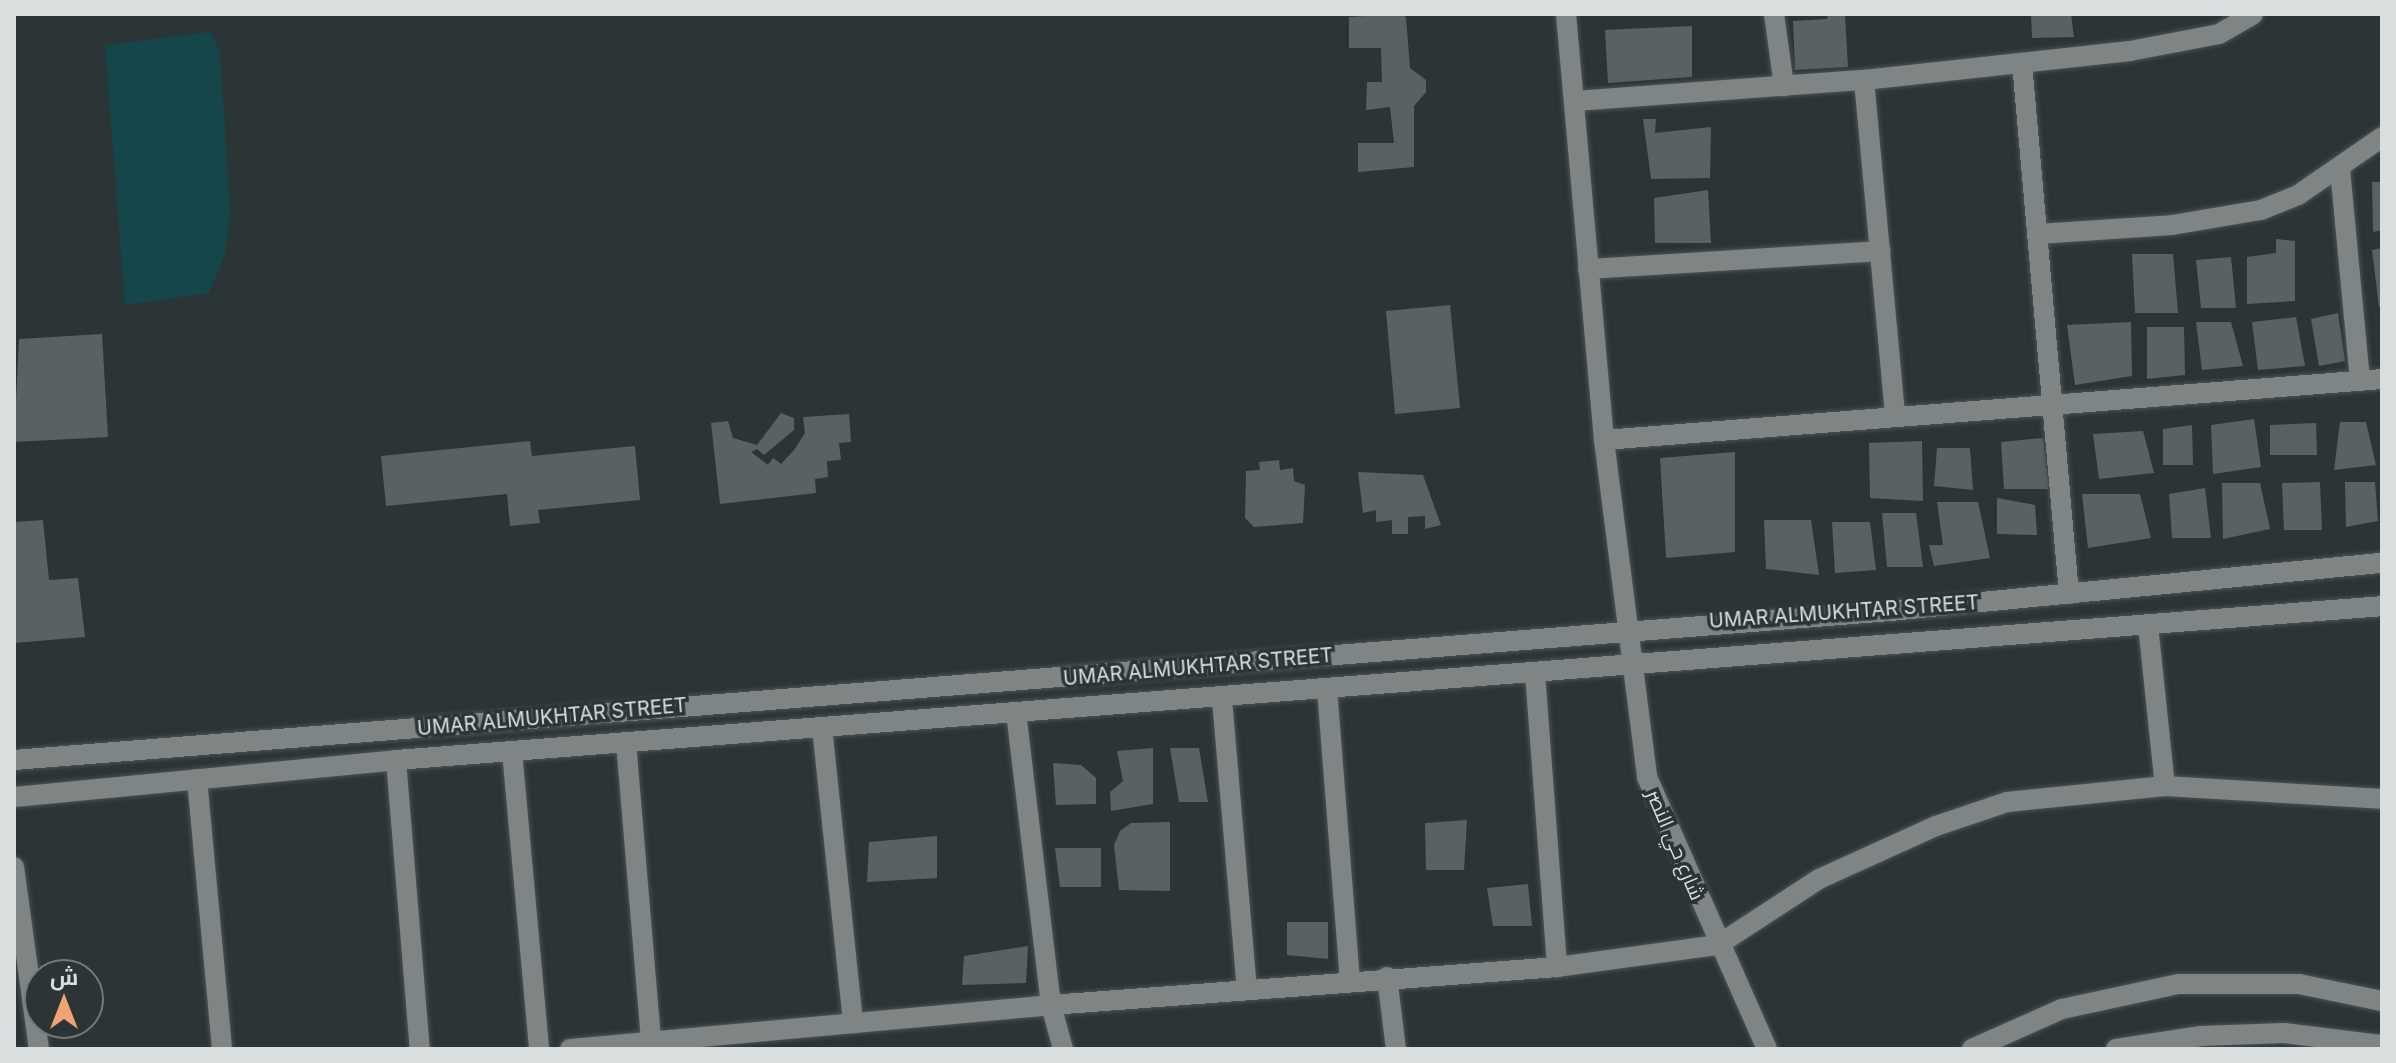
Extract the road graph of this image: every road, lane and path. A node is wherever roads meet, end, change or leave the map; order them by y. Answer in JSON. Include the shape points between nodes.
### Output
{"nodes":[{"id":1,"x":1566,"y":14,"type":"edge"},
{"id":2,"x":1774,"y":14,"type":"edge"},
{"id":3,"x":2253,"y":14,"type":"edge"},
{"id":4,"x":2022,"y":63,"type":"junction"},
{"id":5,"x":1864,"y":80,"type":"junction"},
{"id":6,"x":1784,"y":86,"type":"junction"},
{"id":7,"x":1575,"y":101,"type":"junction"},
{"id":8,"x":2382,"y":137,"type":"edge"},
{"id":9,"x":2340,"y":169,"type":"junction"},
{"id":10,"x":2038,"y":234,"type":"junction"},
{"id":11,"x":1880,"y":251,"type":"junction"},
{"id":12,"x":1588,"y":269,"type":"junction"},
{"id":13,"x":2382,"y":379,"type":"edge"},
{"id":14,"x":2360,"y":380,"type":"junction"},
{"id":15,"x":2054,"y":404,"type":"junction"},
{"id":16,"x":1895,"y":417,"type":"junction"},
{"id":17,"x":1604,"y":440,"type":"junction"},
{"id":18,"x":2382,"y":563,"type":"edge"},
{"id":19,"x":2069,"y":594,"type":"junction"},
{"id":20,"x":2382,"y":606,"type":"edge"},
{"id":21,"x":1890,"y":611,"type":"junction"},
{"id":22,"x":2148,"y":625,"type":"junction"},
{"id":23,"x":1625,"y":629,"type":"junction"},
{"id":24,"x":1893,"y":644,"type":"junction"},
{"id":25,"x":1629,"y":666,"type":"junction"},
{"id":26,"x":1535,"y":673,"type":"junction"},
{"id":27,"x":1087,"y":677,"type":"junction"},
{"id":28,"x":1327,"y":689,"type":"junction"},
{"id":29,"x":1222,"y":699,"type":"junction"},
{"id":30,"x":1089,"y":709,"type":"junction"},
{"id":31,"x":1016,"y":712,"type":"junction"},
{"id":32,"x":822,"y":727,"type":"junction"},
{"id":33,"x":626,"y":742,"type":"junction"},
{"id":34,"x":512,"y":751,"type":"junction"},
{"id":35,"x":14,"y":760,"type":"edge"},
{"id":36,"x":396,"y":760,"type":"junction"},
{"id":37,"x":197,"y":779,"type":"junction"},
{"id":38,"x":2165,"y":786,"type":"junction"},
{"id":39,"x":14,"y":797,"type":"edge"},
{"id":40,"x":2382,"y":799,"type":"edge"},
{"id":41,"x":14,"y":867,"type":"edge"},
{"id":42,"x":1718,"y":945,"type":"junction"},
{"id":43,"x":1557,"y":967,"type":"junction"},
{"id":44,"x":1387,"y":977,"type":"junction"},
{"id":45,"x":1350,"y":980,"type":"junction"},
{"id":46,"x":1247,"y":989,"type":"junction"},
{"id":47,"x":2382,"y":1001,"type":"edge"},
{"id":48,"x":1051,"y":1005,"type":"junction"},
{"id":49,"x":853,"y":1023,"type":"junction"},
{"id":50,"x":651,"y":1041,"type":"junction"},
{"id":51,"x":726,"y":1042,"type":"edge"},
{"id":52,"x":2382,"y":1045,"type":"edge"},
{"id":53,"x":39,"y":1049,"type":"edge"},
{"id":54,"x":222,"y":1049,"type":"edge"},
{"id":55,"x":420,"y":1049,"type":"edge"},
{"id":56,"x":539,"y":1049,"type":"edge"},
{"id":57,"x":570,"y":1049,"type":"edge"},
{"id":58,"x":1063,"y":1049,"type":"edge"},
{"id":59,"x":1396,"y":1049,"type":"edge"},
{"id":60,"x":1767,"y":1049,"type":"edge"},
{"id":61,"x":1972,"y":1049,"type":"edge"},
{"id":62,"x":2116,"y":1049,"type":"edge"}],
"edges":[{"from":1,"to":7,"type":"street","name":"شارع حي النصر"},
{"from":2,"to":6,"type":"street"},
{"from":3,"to":4,"type":"street","via":[[2219,34]]},
{"from":4,"to":5,"type":"street"},
{"from":4,"to":10,"type":"street"},
{"from":5,"to":6,"type":"street"},
{"from":5,"to":11,"type":"street"},
{"from":6,"to":7,"type":"street"},
{"from":7,"to":12,"type":"street","name":"شارع حي النصر"},
{"from":8,"to":9,"type":"street"},
{"from":9,"to":10,"type":"street","via":[[2261,210],[2172,225]]},
{"from":9,"to":14,"type":"street"},
{"from":10,"to":15,"type":"street"},
{"from":11,"to":12,"type":"street"},
{"from":11,"to":16,"type":"street"},
{"from":12,"to":17,"type":"street","name":"شارع حي النصر"},
{"from":13,"to":14,"type":"street"},
{"from":14,"to":15,"type":"street"},
{"from":15,"to":16,"type":"street"},
{"from":15,"to":19,"type":"street"},
{"from":16,"to":17,"type":"street"},
{"from":17,"to":23,"type":"street","name":"شارع حي النصر"},
{"from":18,"to":19,"type":"street","name":"UMAR ALMUKHTAR STREET"},
{"from":19,"to":21,"type":"street","name":"UMAR ALMUKHTAR STREET"},
{"from":20,"to":22,"type":"street","name":"UMAR ALMUKHTAR STREET"},
{"from":21,"to":23,"type":"street","name":"UMAR ALMUKHTAR STREET"},
{"from":21,"to":24,"type":"street"},
{"from":22,"to":24,"type":"street","name":"UMAR ALMUKHTAR STREET"},
{"from":22,"to":38,"type":"street"},
{"from":23,"to":25,"type":"street","name":"شارع حي النصر"},
{"from":23,"to":27,"type":"street","name":"UMAR ALMUKHTAR STREET"},
{"from":24,"to":25,"type":"street","name":"UMAR ALMUKHTAR STREET"},
{"from":25,"to":26,"type":"street","name":"UMAR ALMUKHTAR STREET"},
{"from":25,"to":42,"type":"street","name":"شارع حي النصر","via":[[1647,777]]},
{"from":26,"to":28,"type":"street","name":"UMAR ALMUKHTAR STREET"},
{"from":26,"to":43,"type":"street"},
{"from":27,"to":30,"type":"street"},
{"from":27,"to":35,"type":"street","name":"UMAR ALMUKHTAR STREET"},
{"from":28,"to":29,"type":"street","name":"UMAR ALMUKHTAR STREET"},
{"from":28,"to":45,"type":"street"},
{"from":29,"to":30,"type":"street","name":"UMAR ALMUKHTAR STREET"},
{"from":29,"to":46,"type":"street"},
{"from":30,"to":31,"type":"street","name":"UMAR ALMUKHTAR STREET"},
{"from":31,"to":32,"type":"street","name":"UMAR ALMUKHTAR STREET"},
{"from":31,"to":48,"type":"street"},
{"from":32,"to":33,"type":"street","name":"UMAR ALMUKHTAR STREET"},
{"from":32,"to":49,"type":"street"},
{"from":33,"to":34,"type":"street","name":"UMAR ALMUKHTAR STREET"},
{"from":33,"to":50,"type":"street"},
{"from":34,"to":36,"type":"street","name":"UMAR ALMUKHTAR STREET"},
{"from":34,"to":56,"type":"street"},
{"from":36,"to":37,"type":"street","name":"UMAR ALMUKHTAR STREET"},
{"from":36,"to":55,"type":"street"},
{"from":37,"to":39,"type":"street","name":"UMAR ALMUKHTAR STREET"},
{"from":37,"to":54,"type":"street"},
{"from":38,"to":40,"type":"street"},
{"from":38,"to":42,"type":"street","via":[[2007,802],[1936,826],[1819,879]]},
{"from":41,"to":53,"type":"street"},
{"from":42,"to":43,"type":"street"},
{"from":42,"to":60,"type":"street","name":"شارع حي النصر"},
{"from":43,"to":44,"type":"street"},
{"from":44,"to":45,"type":"street"},
{"from":44,"to":59,"type":"street"},
{"from":45,"to":46,"type":"street"},
{"from":46,"to":48,"type":"street"},
{"from":47,"to":61,"type":"street","via":[[2299,984],[2179,984],[2062,1009]]},
{"from":48,"to":49,"type":"street"},
{"from":48,"to":58,"type":"street"},
{"from":49,"to":51,"type":"street"},
{"from":50,"to":51,"type":"street"},
{"from":50,"to":57,"type":"street"},
{"from":52,"to":62,"type":"street","via":[[2284,1033],[2201,1036]]}]}
